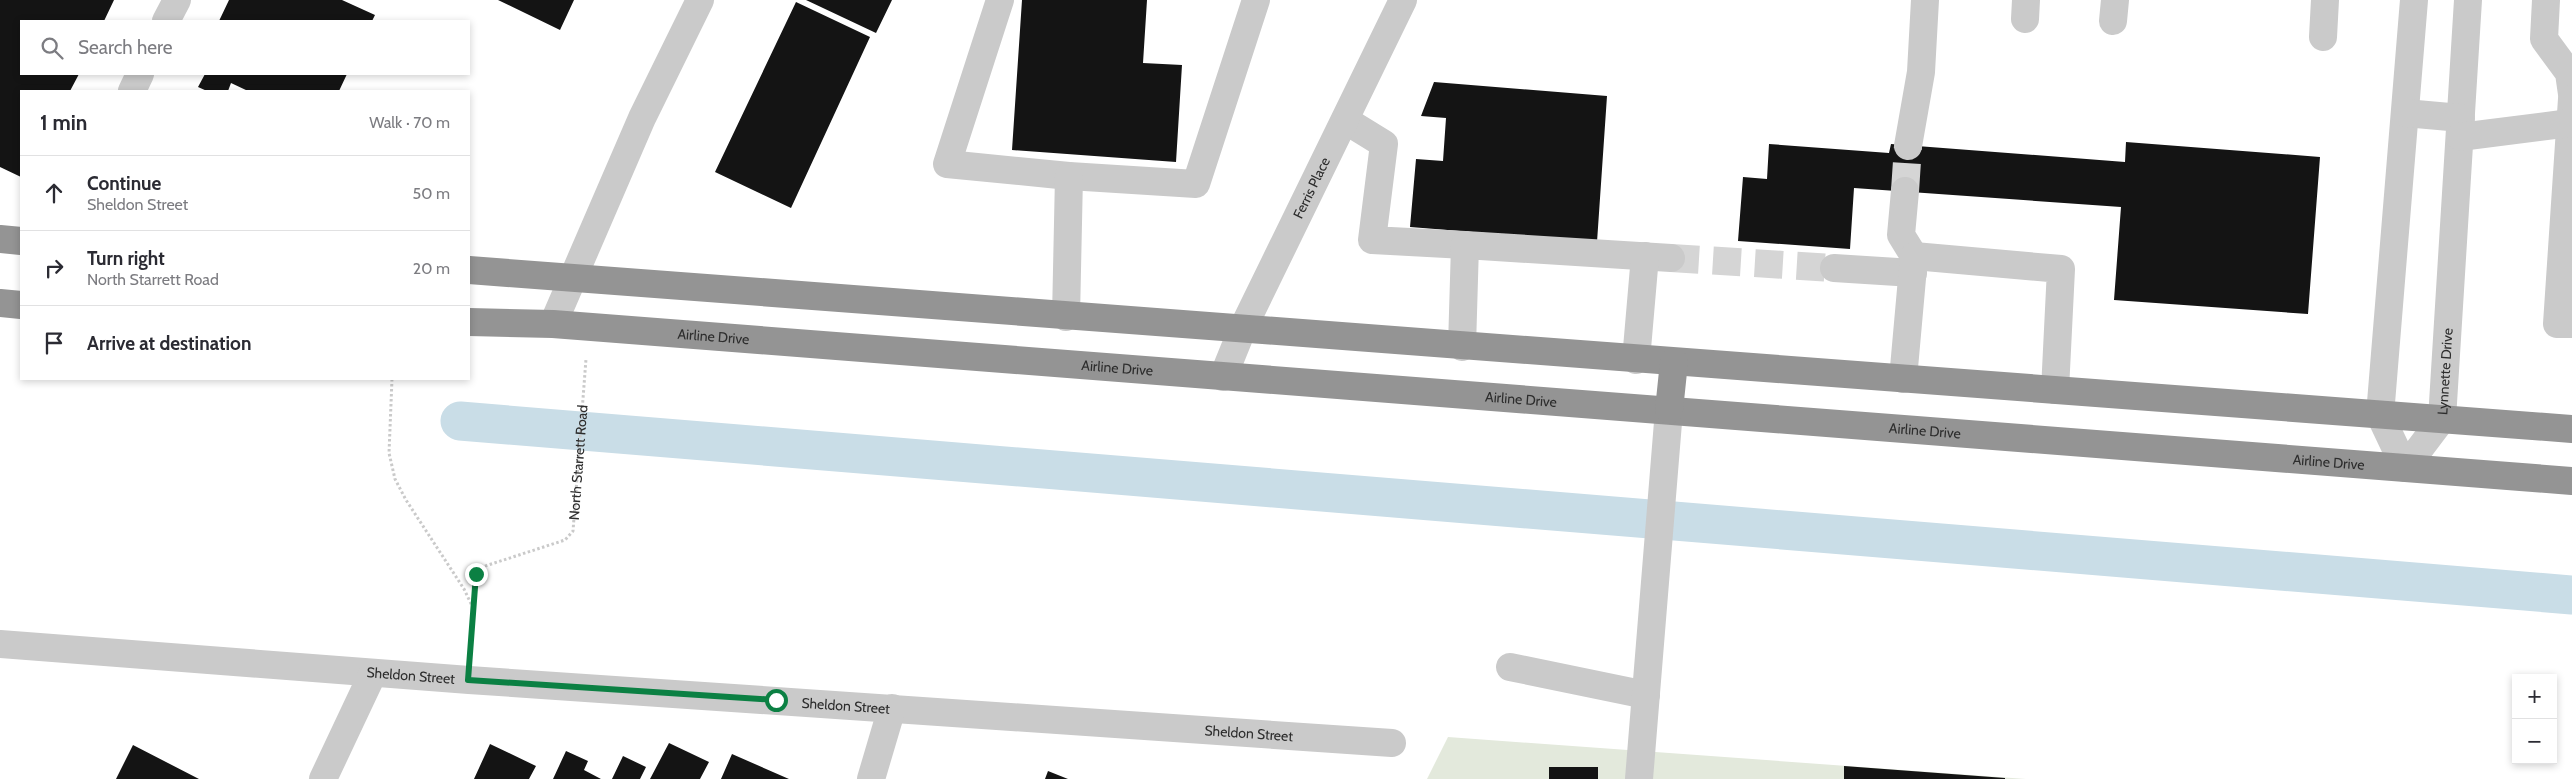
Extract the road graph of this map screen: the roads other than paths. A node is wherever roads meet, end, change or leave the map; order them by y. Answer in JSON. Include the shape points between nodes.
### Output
{"nodes":[{"id":1,"x":177,"y":0,"type":"edge"},
{"id":2,"x":700,"y":0,"type":"edge"},
{"id":3,"x":1000,"y":0,"type":"edge"},
{"id":4,"x":1256,"y":0,"type":"edge"},
{"id":5,"x":1403,"y":0,"type":"edge"},
{"id":6,"x":1925,"y":0,"type":"edge"},
{"id":7,"x":2325,"y":0,"type":"edge"},
{"id":8,"x":2414,"y":0,"type":"edge"},
{"id":9,"x":2468,"y":0,"type":"edge"},
{"id":10,"x":2546,"y":0,"type":"edge"},
{"id":11,"x":167,"y":20,"type":"edge"},
{"id":12,"x":2323,"y":37,"type":"dead end"},
{"id":13,"x":140,"y":75,"type":"edge"},
{"id":14,"x":132,"y":90,"type":"edge"},
{"id":15,"x":2572,"y":94,"type":"edge"},
{"id":16,"x":2571,"y":111,"type":"edge"},
{"id":17,"x":2405,"y":113,"type":"junction"},
{"id":18,"x":1345,"y":120,"type":"junction"},
{"id":19,"x":2460,"y":128,"type":"junction"},
{"id":20,"x":1908,"y":146,"type":"tunnel mouth"},
{"id":21,"x":1069,"y":176,"type":"junction"},
{"id":22,"x":1905,"y":191,"type":"tunnel mouth"},
{"id":23,"x":1465,"y":245,"type":"junction"},
{"id":24,"x":1914,"y":264,"type":"junction"},
{"id":25,"x":1834,"y":268,"type":"tunnel mouth"},
{"id":26,"x":470,"y":270,"type":"edge"},
{"id":27,"x":573,"y":277,"type":"junction"},
{"id":28,"x":0,"y":303,"type":"edge"},
{"id":29,"x":20,"y":305,"type":"edge"},
{"id":30,"x":1066,"y":317,"type":"junction"},
{"id":31,"x":470,"y":322,"type":"edge"},
{"id":32,"x":553,"y":324,"type":"junction"},
{"id":33,"x":2572,"y":324,"type":"edge"},
{"id":34,"x":1242,"y":330,"type":"junction"},
{"id":35,"x":1462,"y":347,"type":"junction"},
{"id":36,"x":1636,"y":360,"type":"junction"},
{"id":37,"x":1674,"y":362,"type":"junction"},
{"id":38,"x":1223,"y":376,"type":"junction"},
{"id":39,"x":1903,"y":379,"type":"junction"},
{"id":40,"x":2055,"y":390,"type":"junction"},
{"id":41,"x":1669,"y":410,"type":"junction"},
{"id":42,"x":2380,"y":414,"type":"junction"},
{"id":43,"x":2442,"y":419,"type":"junction"},
{"id":44,"x":2572,"y":429,"type":"edge"},
{"id":45,"x":2405,"y":468,"type":"junction"},
{"id":46,"x":2572,"y":481,"type":"edge"},
{"id":47,"x":0,"y":644,"type":"edge"},
{"id":48,"x":1510,"y":667,"type":"dead end"},
{"id":49,"x":373,"y":674,"type":"junction"},
{"id":50,"x":1646,"y":695,"type":"junction"},
{"id":51,"x":892,"y":708,"type":"junction"},
{"id":52,"x":1392,"y":743,"type":"dead end"},
{"id":53,"x":323,"y":779,"type":"edge"},
{"id":54,"x":871,"y":779,"type":"edge"},
{"id":55,"x":1639,"y":779,"type":"edge"}],
"edges":[{"from":1,"to":11,"type":"street"},
{"from":2,"to":27,"type":"street","via":[[642,118]]},
{"from":3,"to":21,"type":"street","via":[[947,164]]},
{"from":4,"to":21,"type":"street","via":[[1196,184]]},
{"from":5,"to":18,"type":"street","name":"Ferris Place"},
{"from":6,"to":20,"type":"street","via":[[1921,72]]},
{"from":7,"to":12,"type":"street"},
{"from":8,"to":17,"type":"street"},
{"from":9,"to":19,"type":"street","name":"Lynnette Drive"},
{"from":10,"to":15,"type":"street","via":[[2544,38],[2569,73]]},
{"from":13,"to":14,"type":"street"},
{"from":16,"to":19,"type":"street"},
{"from":16,"to":33,"type":"street","via":[[2557,324]]},
{"from":17,"to":19,"type":"street"},
{"from":17,"to":42,"type":"street"},
{"from":18,"to":23,"type":"street","via":[[1384,144],[1372,240]]},
{"from":18,"to":34,"type":"street","name":"Ferris Place"},
{"from":19,"to":43,"type":"street","name":"Lynnette Drive"},
{"from":21,"to":30,"type":"street"},
{"from":22,"to":24,"type":"street","via":[[1901,235]]},
{"from":23,"to":35,"type":"street"},
{"from":23,"to":36,"type":"street","via":[[1658,257]]},
{"from":24,"to":25,"type":"street"},
{"from":24,"to":39,"type":"street"},
{"from":24,"to":40,"type":"street","via":[[2061,270]]},
{"from":26,"to":27,"type":"highway"},
{"from":27,"to":30,"type":"highway"},
{"from":27,"to":32,"type":"street"},
{"from":28,"to":29,"type":"highway"},
{"from":30,"to":34,"type":"highway"},
{"from":31,"to":32,"type":"highway","name":"Airline Drive"},
{"from":32,"to":38,"type":"highway","name":"Airline Drive"},
{"from":34,"to":35,"type":"highway"},
{"from":34,"to":38,"type":"street","name":"Ferris Place"},
{"from":35,"to":36,"type":"highway"},
{"from":36,"to":37,"type":"highway"},
{"from":37,"to":39,"type":"highway"},
{"from":37,"to":41,"type":"highway"},
{"from":38,"to":41,"type":"highway","name":"Airline Drive"},
{"from":39,"to":40,"type":"highway"},
{"from":40,"to":42,"type":"highway"},
{"from":41,"to":45,"type":"highway","name":"Airline Drive"},
{"from":41,"to":50,"type":"street"},
{"from":42,"to":43,"type":"highway"},
{"from":42,"to":45,"type":"street"},
{"from":43,"to":44,"type":"highway"},
{"from":43,"to":45,"type":"street","name":"Lynnette Drive"},
{"from":45,"to":46,"type":"highway","name":"Airline Drive"},
{"from":47,"to":49,"type":"street","name":"Sheldon Street"},
{"from":48,"to":50,"type":"street"},
{"from":49,"to":51,"type":"street","name":"Sheldon Street"},
{"from":49,"to":53,"type":"street"},
{"from":50,"to":55,"type":"street"},
{"from":51,"to":52,"type":"street","name":"Sheldon Street"},
{"from":51,"to":54,"type":"street"}]}
